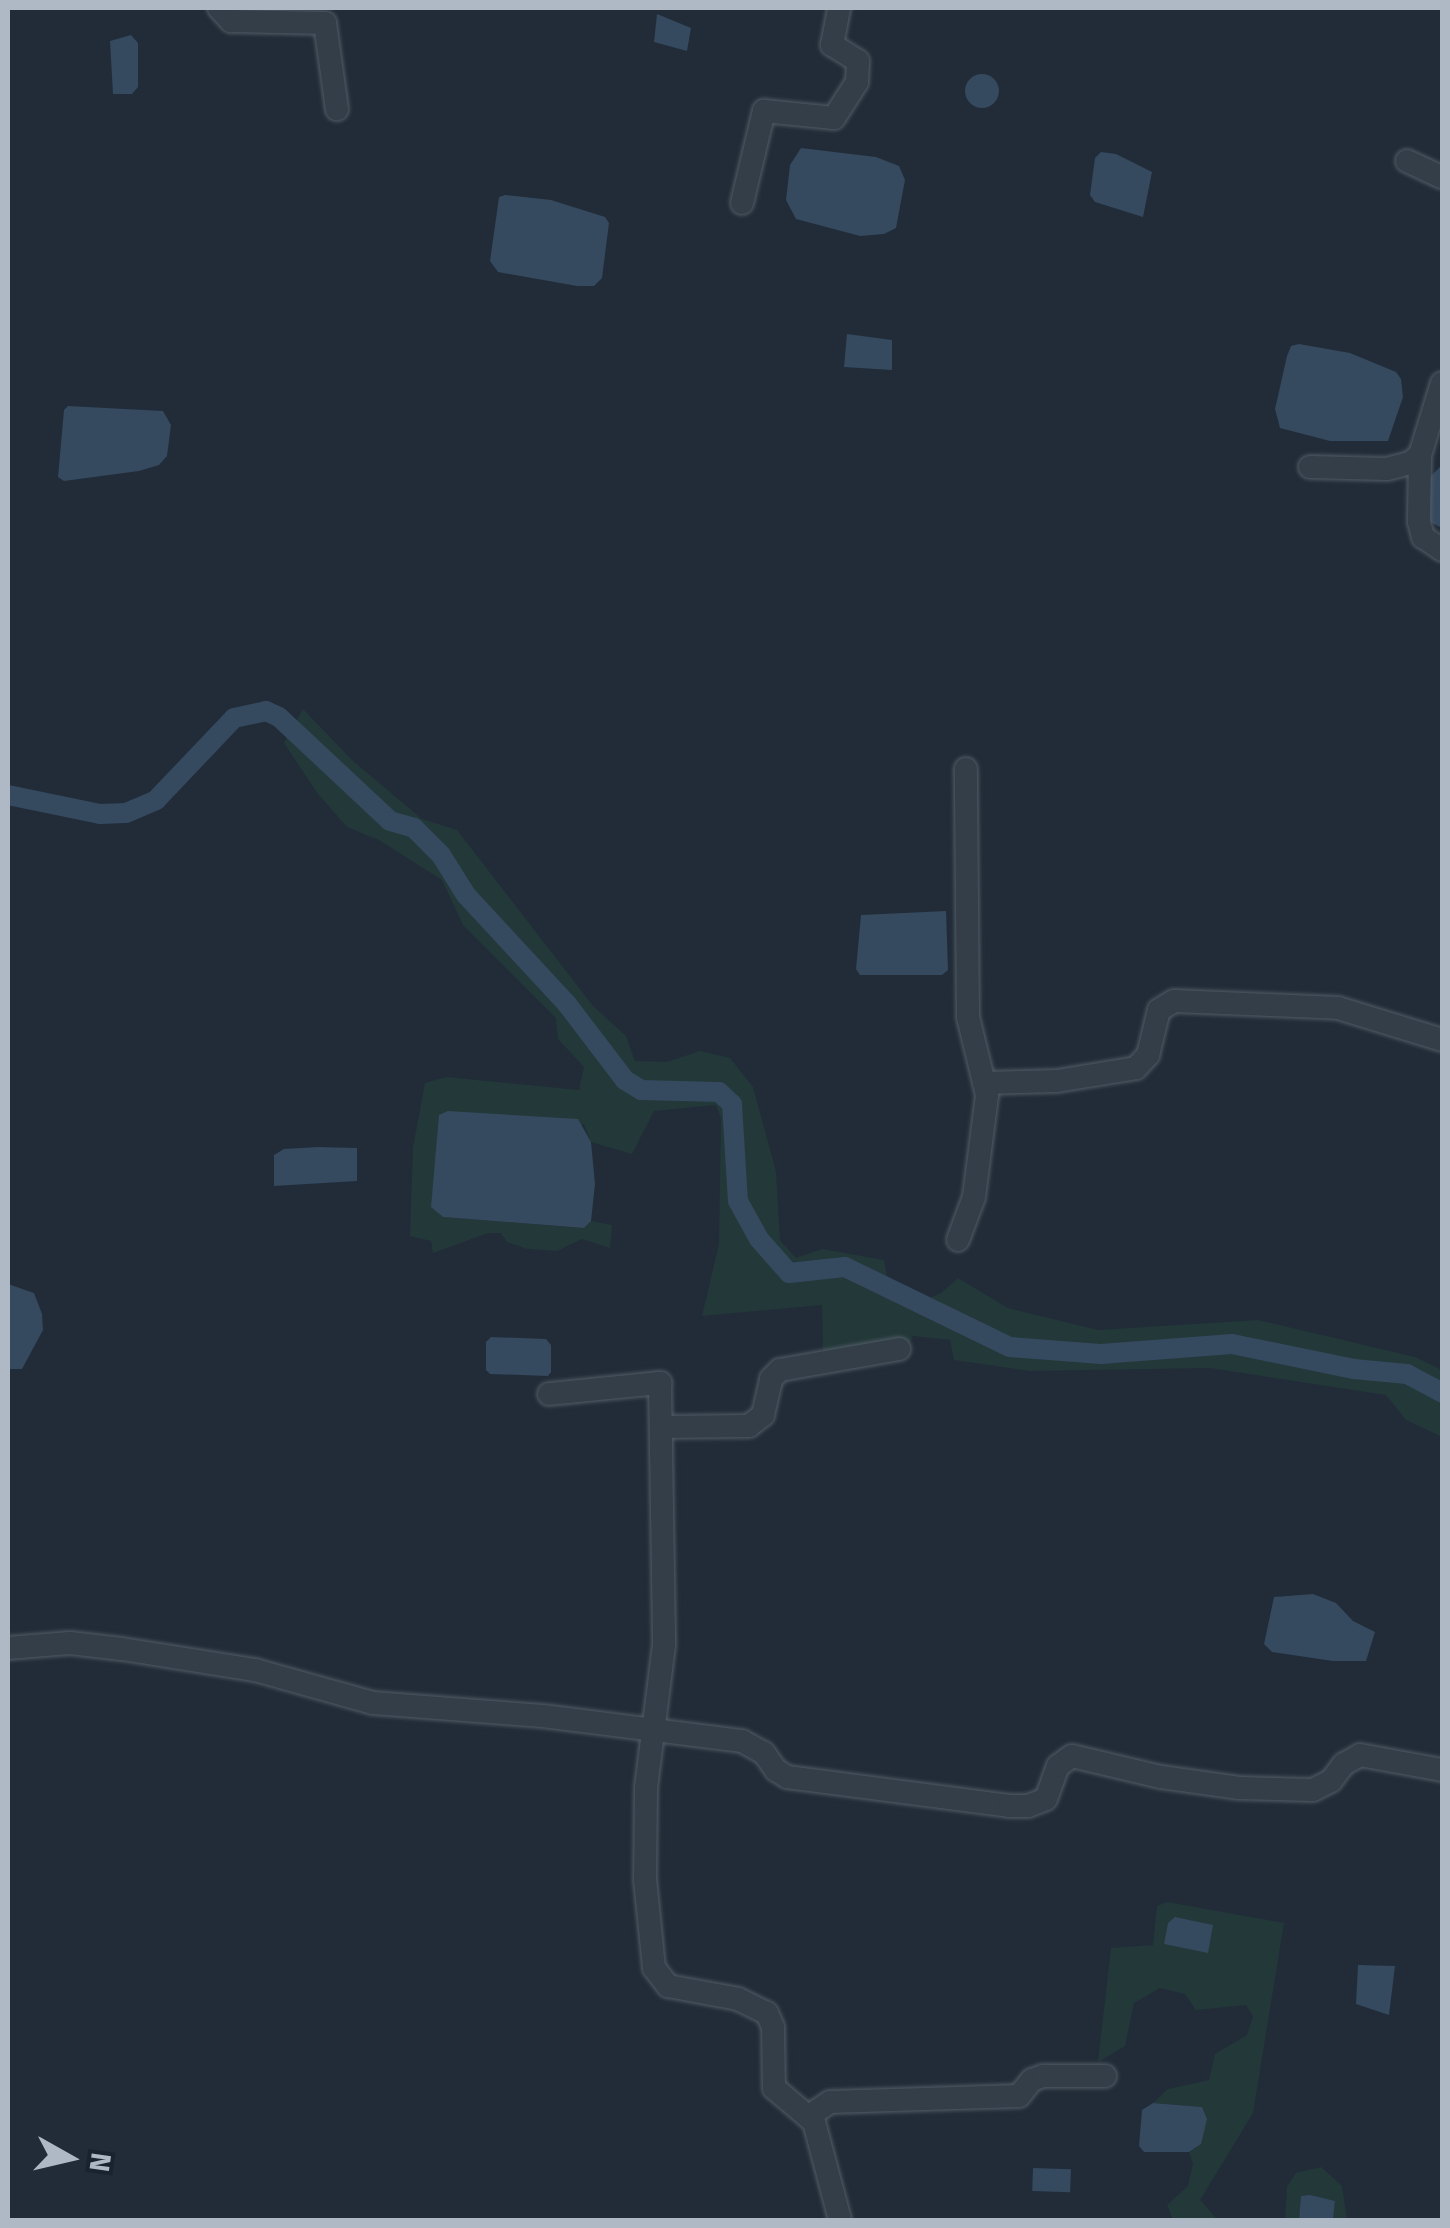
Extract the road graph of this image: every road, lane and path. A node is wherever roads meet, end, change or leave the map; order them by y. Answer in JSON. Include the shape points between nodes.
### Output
{"nodes":[{"id":1,"x":219,"y":8,"type":"edge"},
{"id":2,"x":839,"y":8,"type":"edge"},
{"id":3,"x":337,"y":109,"type":"dead end"},
{"id":4,"x":1407,"y":160,"type":"dead end"},
{"id":5,"x":1442,"y":177,"type":"edge"},
{"id":6,"x":742,"y":203,"type":"dead end"},
{"id":7,"x":1442,"y":383,"type":"edge"},
{"id":8,"x":1420,"y":455,"type":"junction"},
{"id":9,"x":1310,"y":467,"type":"dead end"},
{"id":10,"x":1442,"y":550,"type":"edge"},
{"id":11,"x":966,"y":769,"type":"dead end"},
{"id":12,"x":1442,"y":1040,"type":"edge"},
{"id":13,"x":984,"y":1084,"type":"junction"},
{"id":14,"x":958,"y":1240,"type":"dead end"},
{"id":15,"x":899,"y":1349,"type":"dead end"},
{"id":16,"x":549,"y":1394,"type":"dead end"},
{"id":17,"x":661,"y":1427,"type":"junction"},
{"id":18,"x":8,"y":1648,"type":"edge"},
{"id":19,"x":654,"y":1733,"type":"junction"},
{"id":20,"x":1442,"y":1770,"type":"edge"},
{"id":21,"x":1106,"y":2076,"type":"dead end"},
{"id":22,"x":809,"y":2116,"type":"junction"},
{"id":23,"x":840,"y":2220,"type":"edge"}],
"edges":[{"from":1,"to":3,"type":"street","via":[[231,21],[325,23]]},
{"from":2,"to":6,"type":"street","via":[[832,45],[858,62],[858,82],[834,118],[764,110]]},
{"from":4,"to":5,"type":"street"},
{"from":7,"to":8,"type":"street"},
{"from":8,"to":9,"type":"street","via":[[1387,469]]},
{"from":8,"to":10,"type":"street","via":[[1420,522],[1424,537]]},
{"from":11,"to":13,"type":"street","via":[[968,1017]]},
{"from":12,"to":13,"type":"street","via":[[1338,1008],[1174,1001],[1160,1010],[1148,1055],[1136,1068]]},
{"from":13,"to":14,"type":"street","via":[[978,1175]]},
{"from":15,"to":17,"type":"street","via":[[780,1370],[771,1379],[763,1414],[749,1426]]},
{"from":16,"to":17,"type":"street","via":[[660,1384]]},
{"from":17,"to":19,"type":"street","via":[[665,1606]]},
{"from":18,"to":19,"type":"street","via":[[70,1643],[122,1649],[255,1670],[373,1703],[543,1716]]},
{"from":19,"to":20,"type":"street","via":[[742,1741],[764,1752],[787,1777],[1010,1806],[1046,1799],[1058,1766],[1072,1756],[1239,1788],[1313,1790],[1360,1755]]},
{"from":19,"to":22,"type":"street","via":[[645,1879],[658,1977],[668,1986],[760,2006],[773,2027],[774,2088]]},
{"from":21,"to":22,"type":"street","via":[[1044,2076],[1019,2096],[830,2102]]},
{"from":22,"to":23,"type":"street"}]}
